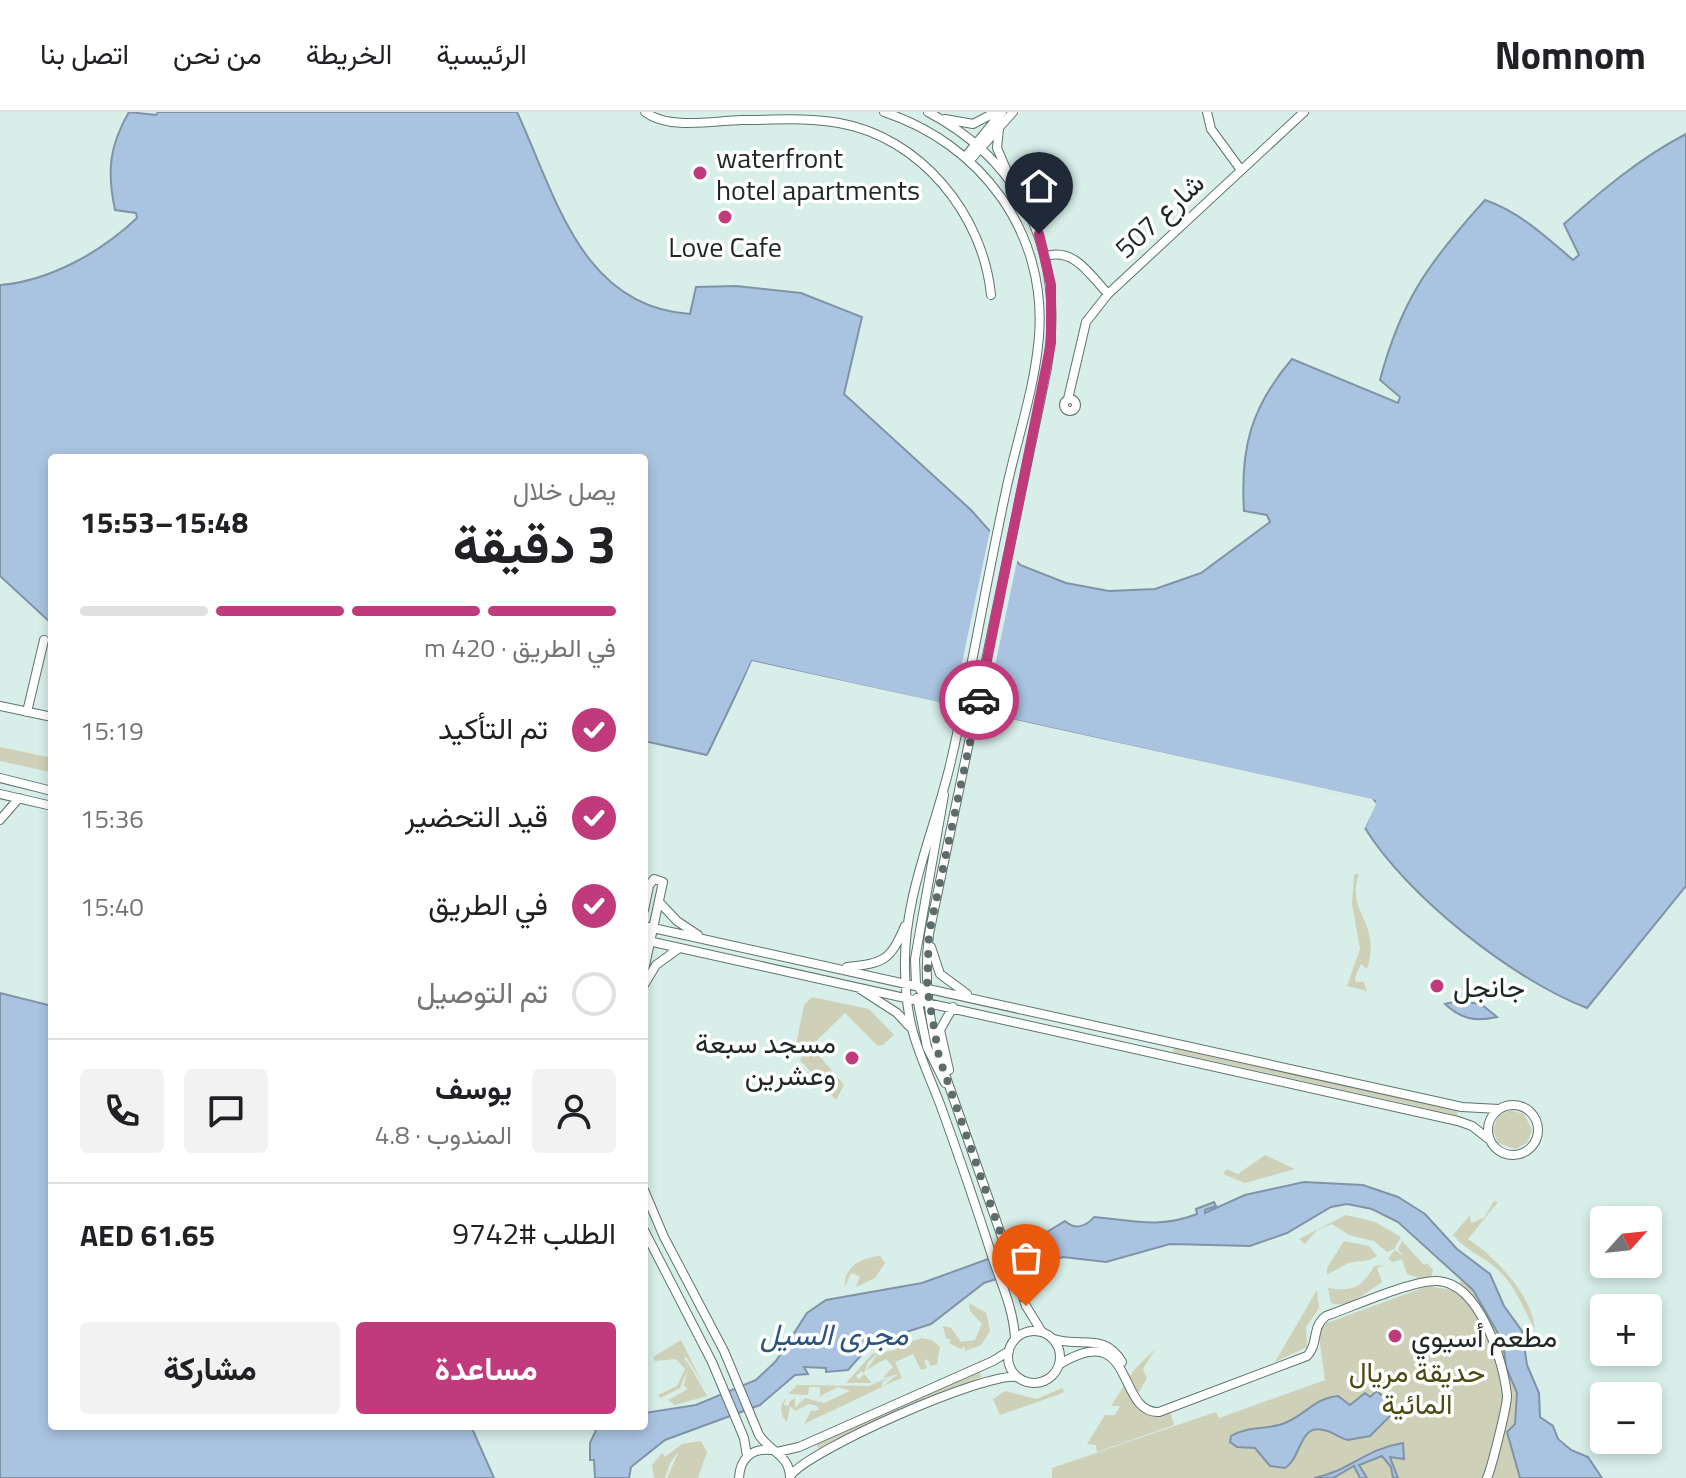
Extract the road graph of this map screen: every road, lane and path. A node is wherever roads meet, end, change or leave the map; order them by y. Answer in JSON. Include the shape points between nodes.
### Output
{"nodes":[{"id":1,"x":645,"y":112,"type":"edge"},
{"id":2,"x":884,"y":112,"type":"edge"},
{"id":3,"x":928,"y":112,"type":"edge"},
{"id":4,"x":999,"y":112,"type":"edge"},
{"id":5,"x":1013,"y":112,"type":"edge"},
{"id":6,"x":1207,"y":112,"type":"edge"},
{"id":7,"x":1304,"y":112,"type":"edge"},
{"id":8,"x":758,"y":116,"type":"edge"},
{"id":9,"x":941,"y":119,"type":"junction"},
{"id":10,"x":999,"y":127,"type":"junction"},
{"id":11,"x":977,"y":146,"type":"junction"},
{"id":12,"x":968,"y":157,"type":"junction"},
{"id":13,"x":1241,"y":170,"type":"junction"},
{"id":14,"x":1010,"y":181,"type":"junction"},
{"id":15,"x":1046,"y":256,"type":"junction"},
{"id":16,"x":1108,"y":294,"type":"junction"},
{"id":17,"x":991,"y":295,"type":"dead end"},
{"id":18,"x":1068,"y":399,"type":"dead end"},
{"id":19,"x":44,"y":640,"type":"dead end"},
{"id":20,"x":0,"y":706,"type":"edge"},
{"id":21,"x":27,"y":712,"type":"junction"},
{"id":22,"x":48,"y":716,"type":"edge"},
{"id":23,"x":0,"y":778,"type":"edge"},
{"id":24,"x":944,"y":786,"type":"junction"},
{"id":25,"x":48,"y":790,"type":"edge"},
{"id":26,"x":0,"y":794,"type":"edge"},
{"id":27,"x":19,"y":798,"type":"junction"},
{"id":28,"x":48,"y":805,"type":"edge"},
{"id":29,"x":0,"y":820,"type":"edge"},
{"id":30,"x":648,"y":887,"type":"edge"},
{"id":31,"x":660,"y":903,"type":"junction"},
{"id":32,"x":909,"y":914,"type":"junction"},
{"id":33,"x":648,"y":927,"type":"edge"},
{"id":34,"x":654,"y":928,"type":"junction"},
{"id":35,"x":929,"y":934,"type":"junction"},
{"id":36,"x":648,"y":940,"type":"edge"},
{"id":37,"x":710,"y":941,"type":"junction"},
{"id":38,"x":679,"y":948,"type":"junction"},
{"id":39,"x":839,"y":968,"type":"junction"},
{"id":40,"x":648,"y":978,"type":"edge"},
{"id":41,"x":905,"y":982,"type":"junction"},
{"id":42,"x":916,"y":984,"type":"junction"},
{"id":43,"x":856,"y":986,"type":"junction"},
{"id":44,"x":927,"y":987,"type":"junction"},
{"id":45,"x":906,"y":997,"type":"junction"},
{"id":46,"x":973,"y":999,"type":"junction"},
{"id":47,"x":918,"y":1000,"type":"junction"},
{"id":48,"x":929,"y":1002,"type":"junction"},
{"id":49,"x":953,"y":1007,"type":"junction"},
{"id":50,"x":910,"y":1027,"type":"junction"},
{"id":51,"x":949,"y":1086,"type":"junction"},
{"id":52,"x":1499,"y":1109,"type":"junction"},
{"id":53,"x":1490,"y":1140,"type":"junction"},
{"id":54,"x":648,"y":1198,"type":"edge"},
{"id":55,"x":648,"y":1238,"type":"edge"},
{"id":56,"x":1042,"y":1332,"type":"junction"},
{"id":57,"x":1015,"y":1339,"type":"junction"},
{"id":58,"x":1054,"y":1339,"type":"junction"},
{"id":59,"x":1105,"y":1348,"type":"junction"},
{"id":60,"x":1009,"y":1351,"type":"junction"},
{"id":61,"x":1060,"y":1364,"type":"junction"},
{"id":62,"x":1017,"y":1377,"type":"junction"},
{"id":63,"x":774,"y":1451,"type":"junction"},
{"id":64,"x":747,"y":1456,"type":"junction"},
{"id":65,"x":790,"y":1476,"type":"edge"},
{"id":66,"x":739,"y":1478,"type":"edge"},
{"id":67,"x":1487,"y":1478,"type":"edge"}],
"edges":[{"from":1,"to":8,"type":"street","via":[[673,122]]},
{"from":2,"to":12,"type":"street","via":[[916,124]]},
{"from":3,"to":9,"type":"street"},
{"from":4,"to":9,"type":"street","via":[[973,124]]},
{"from":4,"to":11,"type":"street"},
{"from":5,"to":10,"type":"street"},
{"from":6,"to":13,"type":"street","name":"شارع 507","via":[[1216,137]]},
{"from":7,"to":13,"type":"street","name":"شارع 507"},
{"from":8,"to":17,"type":"street","via":[[841,123],[912,155],[943,184],[967,219]]},
{"from":9,"to":11,"type":"street"},
{"from":10,"to":11,"type":"street"},
{"from":10,"to":14,"type":"street","via":[[997,148]]},
{"from":11,"to":12,"type":"street"},
{"from":11,"to":14,"type":"street"},
{"from":12,"to":24,"type":"street","via":[[1013,217],[1038,288],[1035,368]]},
{"from":13,"to":16,"type":"street","name":"شارع 507"},
{"from":14,"to":15,"type":"street"},
{"from":15,"to":16,"type":"street","name":"شارع 507","via":[[1073,257]]},
{"from":15,"to":35,"type":"street","via":[[1053,303],[1051,343]]},
{"from":16,"to":18,"type":"street","name":"شارع 507","via":[[1086,322]]},
{"from":19,"to":21,"type":"street"},
{"from":20,"to":21,"type":"street"},
{"from":21,"to":22,"type":"street"},
{"from":23,"to":25,"type":"street"},
{"from":24,"to":32,"type":"street"},
{"from":24,"to":42,"type":"street","via":[[917,940]]},
{"from":26,"to":27,"type":"street"},
{"from":27,"to":28,"type":"street"},
{"from":27,"to":29,"type":"street"},
{"from":30,"to":31,"type":"street","via":[[657,878],[663,882]]},
{"from":31,"to":34,"type":"street"},
{"from":31,"to":37,"type":"street","via":[[683,926]]},
{"from":32,"to":39,"type":"street","via":[[885,959]]},
{"from":32,"to":41,"type":"street"},
{"from":33,"to":34,"type":"street"},
{"from":34,"to":36,"type":"street"},
{"from":34,"to":37,"type":"street"},
{"from":35,"to":44,"type":"street"},
{"from":35,"to":46,"type":"street","via":[[940,974]]},
{"from":36,"to":38,"type":"street"},
{"from":37,"to":39,"type":"street"},
{"from":38,"to":40,"type":"street"},
{"from":38,"to":43,"type":"street"},
{"from":39,"to":41,"type":"street"},
{"from":41,"to":42,"type":"street"},
{"from":41,"to":45,"type":"street"},
{"from":41,"to":47,"type":"street"},
{"from":42,"to":44,"type":"street"},
{"from":42,"to":48,"type":"street"},
{"from":43,"to":45,"type":"street"},
{"from":43,"to":50,"type":"street"},
{"from":44,"to":46,"type":"street"},
{"from":44,"to":48,"type":"street"},
{"from":45,"to":47,"type":"street"},
{"from":45,"to":50,"type":"street"},
{"from":46,"to":52,"type":"street","via":[[1469,1108]]},
{"from":47,"to":48,"type":"street"},
{"from":47,"to":51,"type":"street","via":[[927,1047]]},
{"from":48,"to":49,"type":"street"},
{"from":48,"to":51,"type":"street"},
{"from":49,"to":51,"type":"street","via":[[940,1030]]},
{"from":49,"to":53,"type":"street","via":[[1458,1121]]},
{"from":50,"to":57,"type":"street","via":[[990,1249]]},
{"from":51,"to":56,"type":"street","via":[[1028,1312]]},
{"from":52,"to":53,"type":"street","via":[[1489,1122]]},
{"from":52,"to":53,"type":"street","via":[[1519,1105],[1535,1118],[1537,1136],[1530,1148],[1513,1155],[1499,1151]]},
{"from":54,"to":63,"type":"street","via":[[734,1371],[759,1435]]},
{"from":55,"to":64,"type":"street","via":[[721,1381]]},
{"from":56,"to":57,"type":"street"},
{"from":56,"to":58,"type":"street"},
{"from":57,"to":60,"type":"street"},
{"from":58,"to":59,"type":"street"},
{"from":58,"to":61,"type":"street"},
{"from":59,"to":61,"type":"street"},
{"from":59,"to":67,"type":"street","via":[[1117,1353],[1140,1401],[1158,1407],[1178,1404],[1310,1355],[1317,1326],[1326,1316],[1425,1282],[1446,1282],[1474,1303],[1494,1343],[1506,1388]]},
{"from":60,"to":62,"type":"street"},
{"from":60,"to":63,"type":"street","via":[[799,1447]]},
{"from":61,"to":62,"type":"street","via":[[1039,1383]]},
{"from":62,"to":65,"type":"street","via":[[993,1379],[912,1410],[807,1461]]},
{"from":63,"to":64,"type":"street","via":[[761,1449]]},
{"from":63,"to":65,"type":"street","via":[[788,1464]]},
{"from":64,"to":66,"type":"street"}]}
